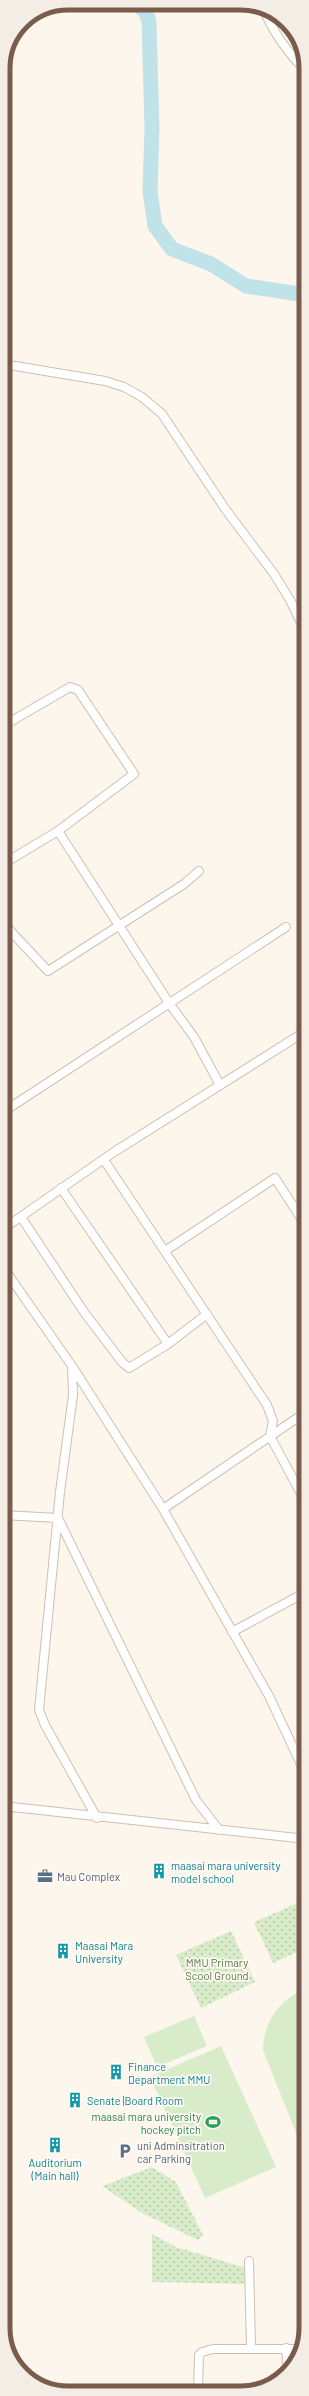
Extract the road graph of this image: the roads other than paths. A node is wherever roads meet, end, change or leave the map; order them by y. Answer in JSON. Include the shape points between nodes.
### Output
{"nodes":[{"id":1,"x":266,"y":16,"type":"edge"},
{"id":2,"x":299,"y":64,"type":"edge"},
{"id":3,"x":10,"y":365,"type":"edge"},
{"id":4,"x":299,"y":618,"type":"edge"},
{"id":5,"x":10,"y":722,"type":"edge"},
{"id":6,"x":58,"y":831,"type":"junction"},
{"id":7,"x":10,"y":860,"type":"edge"},
{"id":8,"x":199,"y":871,"type":"dead end"},
{"id":9,"x":121,"y":926,"type":"junction"},
{"id":10,"x":286,"y":927,"type":"dead end"},
{"id":11,"x":10,"y":935,"type":"edge"},
{"id":12,"x":169,"y":1003,"type":"junction"},
{"id":13,"x":299,"y":1036,"type":"edge"},
{"id":14,"x":220,"y":1085,"type":"junction"},
{"id":15,"x":11,"y":1107,"type":"edge"},
{"id":16,"x":104,"y":1160,"type":"junction"},
{"id":17,"x":61,"y":1188,"type":"junction"},
{"id":18,"x":299,"y":1215,"type":"edge"},
{"id":19,"x":21,"y":1217,"type":"junction"},
{"id":20,"x":10,"y":1224,"type":"edge"},
{"id":21,"x":165,"y":1251,"type":"junction"},
{"id":22,"x":10,"y":1277,"type":"edge"},
{"id":23,"x":207,"y":1314,"type":"junction"},
{"id":24,"x":168,"y":1344,"type":"junction"},
{"id":25,"x":72,"y":1366,"type":"junction"},
{"id":26,"x":299,"y":1417,"type":"edge"},
{"id":27,"x":270,"y":1436,"type":"junction"},
{"id":28,"x":299,"y":1490,"type":"edge"},
{"id":29,"x":163,"y":1509,"type":"junction"},
{"id":30,"x":10,"y":1515,"type":"edge"},
{"id":31,"x":58,"y":1518,"type":"junction"},
{"id":32,"x":299,"y":1596,"type":"edge"},
{"id":33,"x":232,"y":1632,"type":"junction"},
{"id":34,"x":299,"y":1759,"type":"edge"},
{"id":35,"x":10,"y":1807,"type":"edge"},
{"id":36,"x":97,"y":1818,"type":"junction"},
{"id":37,"x":219,"y":1830,"type":"junction"},
{"id":38,"x":299,"y":1838,"type":"edge"},
{"id":39,"x":249,"y":2261,"type":"dead end"},
{"id":40,"x":286,"y":2348,"type":"junction"},
{"id":41,"x":251,"y":2349,"type":"junction"},
{"id":42,"x":295,"y":2349,"type":"edge"},
{"id":43,"x":287,"y":2362,"type":"edge"},
{"id":44,"x":198,"y":2386,"type":"edge"}],
"edges":[{"from":1,"to":2,"type":"street"},
{"from":3,"to":4,"type":"street","via":[[105,381],[124,387],[142,397],[162,414],[226,510],[274,574]]},
{"from":5,"to":6,"type":"street","via":[[70,688],[78,690],[134,774]]},
{"from":6,"to":7,"type":"street"},
{"from":6,"to":9,"type":"street"},
{"from":8,"to":9,"type":"street"},
{"from":9,"to":11,"type":"street","via":[[48,971]]},
{"from":9,"to":12,"type":"street"},
{"from":10,"to":12,"type":"street"},
{"from":12,"to":14,"type":"street","via":[[194,1038]]},
{"from":12,"to":15,"type":"street"},
{"from":13,"to":14,"type":"street"},
{"from":14,"to":16,"type":"street"},
{"from":16,"to":17,"type":"street"},
{"from":16,"to":21,"type":"street"},
{"from":17,"to":19,"type":"street"},
{"from":17,"to":24,"type":"street"},
{"from":18,"to":21,"type":"street","via":[[275,1178]]},
{"from":19,"to":20,"type":"street"},
{"from":19,"to":24,"type":"street","via":[[84,1312],[122,1362],[129,1368]]},
{"from":21,"to":23,"type":"street"},
{"from":22,"to":25,"type":"street"},
{"from":23,"to":24,"type":"street"},
{"from":23,"to":27,"type":"street","via":[[272,1414],[273,1427]]},
{"from":25,"to":29,"type":"street"},
{"from":25,"to":31,"type":"street","via":[[73,1395]]},
{"from":26,"to":27,"type":"street"},
{"from":27,"to":28,"type":"street"},
{"from":27,"to":29,"type":"street"},
{"from":29,"to":33,"type":"street"},
{"from":30,"to":31,"type":"street"},
{"from":31,"to":36,"type":"street","via":[[39,1710]]},
{"from":31,"to":37,"type":"street","via":[[196,1800]]},
{"from":32,"to":33,"type":"street"},
{"from":33,"to":34,"type":"street","via":[[269,1696]]},
{"from":35,"to":36,"type":"street"},
{"from":36,"to":37,"type":"street"},
{"from":37,"to":38,"type":"street"},
{"from":39,"to":41,"type":"street"},
{"from":40,"to":41,"type":"street"},
{"from":40,"to":42,"type":"street"},
{"from":40,"to":43,"type":"street"},
{"from":41,"to":44,"type":"street","via":[[202,2352],[199,2355]]}]}
